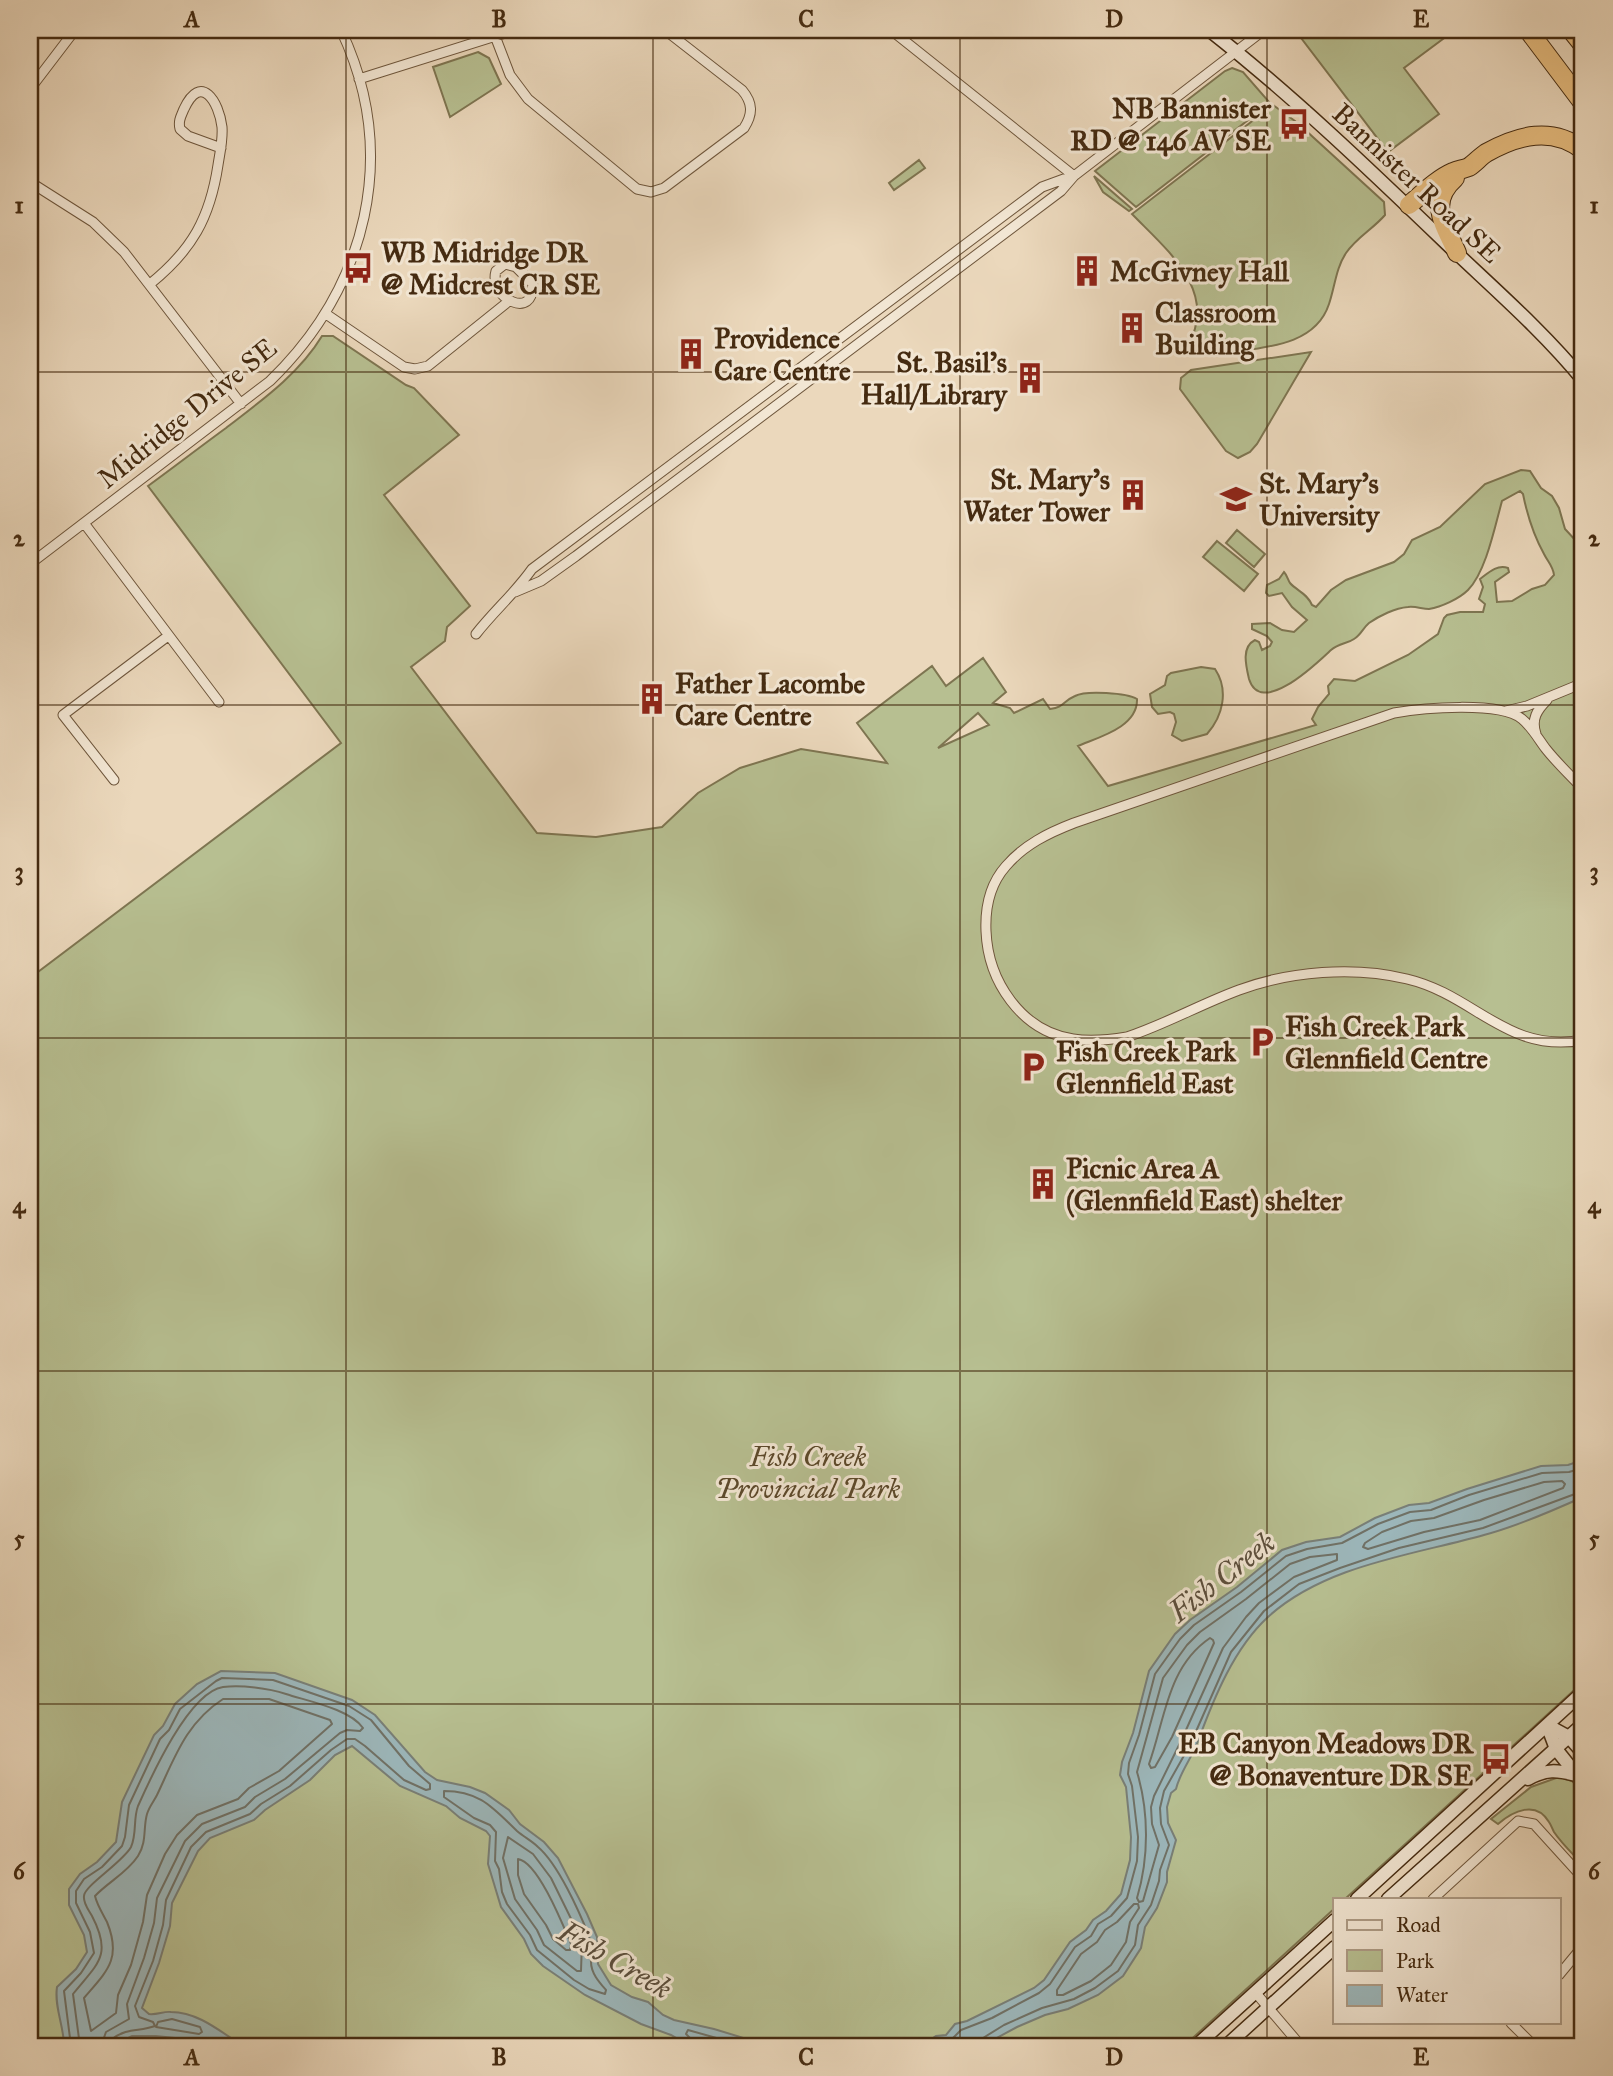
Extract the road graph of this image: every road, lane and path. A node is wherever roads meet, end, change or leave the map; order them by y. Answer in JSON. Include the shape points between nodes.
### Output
{"nodes":[{"id":1,"x":75,"y":30,"type":"edge"},
{"id":2,"x":341,"y":30,"type":"edge"},
{"id":3,"x":515,"y":30,"type":"edge"},
{"id":4,"x":665,"y":30,"type":"edge"},
{"id":5,"x":891,"y":30,"type":"edge"},
{"id":6,"x":1209,"y":30,"type":"edge"},
{"id":7,"x":1264,"y":30,"type":"edge"},
{"id":8,"x":1528,"y":30,"type":"edge"},
{"id":9,"x":495,"y":36,"type":"junction"},
{"id":10,"x":1236,"y":51,"type":"junction"},
{"id":11,"x":359,"y":79,"type":"junction"},
{"id":12,"x":30,"y":89,"type":"edge"},
{"id":13,"x":1583,"y":103,"type":"edge"},
{"id":14,"x":221,"y":148,"type":"junction"},
{"id":15,"x":1583,"y":150,"type":"edge"},
{"id":16,"x":1469,"y":167,"type":"junction"},
{"id":17,"x":1074,"y":176,"type":"junction"},
{"id":18,"x":30,"y":182,"type":"edge"},
{"id":19,"x":1409,"y":205,"type":"junction"},
{"id":20,"x":1457,"y":253,"type":"junction"},
{"id":21,"x":150,"y":284,"type":"junction"},
{"id":22,"x":509,"y":301,"type":"junction"},
{"id":23,"x":326,"y":314,"type":"junction"},
{"id":24,"x":1583,"y":380,"type":"edge"},
{"id":25,"x":241,"y":404,"type":"junction"},
{"id":26,"x":84,"y":523,"type":"junction"},
{"id":27,"x":30,"y":564,"type":"edge"},
{"id":28,"x":515,"y":592,"type":"junction"},
{"id":29,"x":476,"y":634,"type":"dead end"},
{"id":30,"x":168,"y":636,"type":"junction"},
{"id":31,"x":1583,"y":682,"type":"edge"},
{"id":32,"x":1554,"y":694,"type":"junction"},
{"id":33,"x":219,"y":702,"type":"dead end"},
{"id":34,"x":1504,"y":711,"type":"junction"},
{"id":35,"x":1539,"y":740,"type":"junction"},
{"id":36,"x":114,"y":780,"type":"dead end"},
{"id":37,"x":1583,"y":789,"type":"edge"},
{"id":38,"x":1583,"y":1040,"type":"edge"},
{"id":39,"x":1583,"y":1692,"type":"edge"},
{"id":40,"x":1583,"y":1724,"type":"edge"},
{"id":41,"x":1547,"y":1725,"type":"junction"},
{"id":42,"x":1569,"y":1737,"type":"junction"},
{"id":43,"x":1556,"y":1749,"type":"junction"},
{"id":44,"x":1583,"y":1753,"type":"edge"},
{"id":45,"x":1580,"y":1779,"type":"edge"},
{"id":46,"x":1509,"y":1789,"type":"junction"},
{"id":47,"x":1583,"y":1878,"type":"edge"},
{"id":48,"x":1358,"y":1898,"type":"edge"},
{"id":49,"x":1389,"y":1898,"type":"edge"},
{"id":50,"x":1434,"y":1898,"type":"edge"},
{"id":51,"x":1333,"y":1922,"type":"edge"},
{"id":52,"x":1583,"y":1946,"type":"edge"},
{"id":53,"x":1333,"y":1949,"type":"edge"},
{"id":54,"x":1560,"y":1974,"type":"edge"},
{"id":55,"x":1255,"y":1992,"type":"junction"},
{"id":56,"x":1269,"y":2007,"type":"junction"},
{"id":57,"x":1513,"y":2024,"type":"edge"},
{"id":58,"x":1196,"y":2046,"type":"edge"},
{"id":59,"x":1226,"y":2046,"type":"edge"},
{"id":60,"x":1301,"y":2046,"type":"edge"},
{"id":61,"x":1534,"y":2046,"type":"edge"}],
"edges":[{"from":1,"to":12,"type":"street"},
{"from":2,"to":11,"type":"street","name":"Midridge Drive SE"},
{"from":3,"to":9,"type":"street"},
{"from":4,"to":9,"type":"street","via":[[742,90],[751,113],[744,128],[664,188],[651,192],[637,189],[536,108],[510,75]]},
{"from":5,"to":17,"type":"street"},
{"from":6,"to":10,"type":"main road","name":"Bannister Road SE"},
{"from":7,"to":10,"type":"street"},
{"from":8,"to":13,"type":"highway"},
{"from":9,"to":11,"type":"street"},
{"from":10,"to":17,"type":"street"},
{"from":10,"to":19,"type":"main road","name":"Bannister Road SE"},
{"from":11,"to":23,"type":"street","name":"Midridge Drive SE","via":[[370,139],[367,200],[352,260]]},
{"from":14,"to":14,"type":"street","via":[[222,123],[214,101],[205,92],[194,93],[180,129]]},
{"from":14,"to":21,"type":"street","via":[[200,228],[180,258]]},
{"from":15,"to":16,"type":"highway","via":[[1562,138],[1536,134],[1506,143]]},
{"from":16,"to":19,"type":"highway","via":[[1451,172]]},
{"from":16,"to":20,"type":"highway","via":[[1447,186],[1440,203],[1443,223]]},
{"from":17,"to":28,"type":"street","via":[[1051,199],[576,556],[541,581]]},
{"from":17,"to":28,"type":"street","via":[[1042,187],[912,283],[532,569]]},
{"from":18,"to":21,"type":"street","via":[[104,232]]},
{"from":19,"to":20,"type":"main road","name":"Bannister Road SE"},
{"from":20,"to":24,"type":"main road","name":"Bannister Road SE"},
{"from":21,"to":25,"type":"street"},
{"from":22,"to":22,"type":"street","via":[[525,302],[533,287],[528,277],[505,264],[496,271],[495,280]]},
{"from":22,"to":23,"type":"street","via":[[428,366],[415,369],[404,367]]},
{"from":23,"to":25,"type":"street","name":"Midridge Drive SE","via":[[289,363]]},
{"from":25,"to":26,"type":"street","name":"Midridge Drive SE"},
{"from":26,"to":27,"type":"street","name":"Midridge Drive SE"},
{"from":26,"to":30,"type":"street"},
{"from":28,"to":29,"type":"street"},
{"from":30,"to":33,"type":"street"},
{"from":30,"to":36,"type":"street","via":[[63,715]]},
{"from":31,"to":32,"type":"street"},
{"from":32,"to":34,"type":"street"},
{"from":32,"to":35,"type":"street","via":[[1534,717]]},
{"from":34,"to":35,"type":"street","via":[[1524,721]]},
{"from":34,"to":38,"type":"street","via":[[1413,709],[1376,718],[1050,833],[1016,855],[996,880],[986,909],[988,953],[995,978],[1013,1004],[1041,1026],[1073,1039],[1127,1037],[1252,985],[1338,973],[1394,976],[1428,986],[1537,1041]]},
{"from":35,"to":37,"type":"street"},
{"from":39,"to":41,"type":"main road"},
{"from":40,"to":42,"type":"main road"},
{"from":41,"to":42,"type":"main road"},
{"from":41,"to":43,"type":"main road"},
{"from":41,"to":48,"type":"main road"},
{"from":42,"to":43,"type":"main road"},
{"from":42,"to":44,"type":"main road"},
{"from":43,"to":45,"type":"main road"},
{"from":43,"to":46,"type":"main road"},
{"from":45,"to":46,"type":"main road","via":[[1553,1770]]},
{"from":46,"to":49,"type":"main road"},
{"from":47,"to":50,"type":"street","via":[[1534,1824],[1518,1821]]},
{"from":51,"to":55,"type":"main road"},
{"from":52,"to":54,"type":"street"},
{"from":53,"to":56,"type":"main road"},
{"from":55,"to":56,"type":"street"},
{"from":55,"to":58,"type":"main road"},
{"from":56,"to":59,"type":"main road"},
{"from":56,"to":60,"type":"street"},
{"from":57,"to":61,"type":"street"}]}
